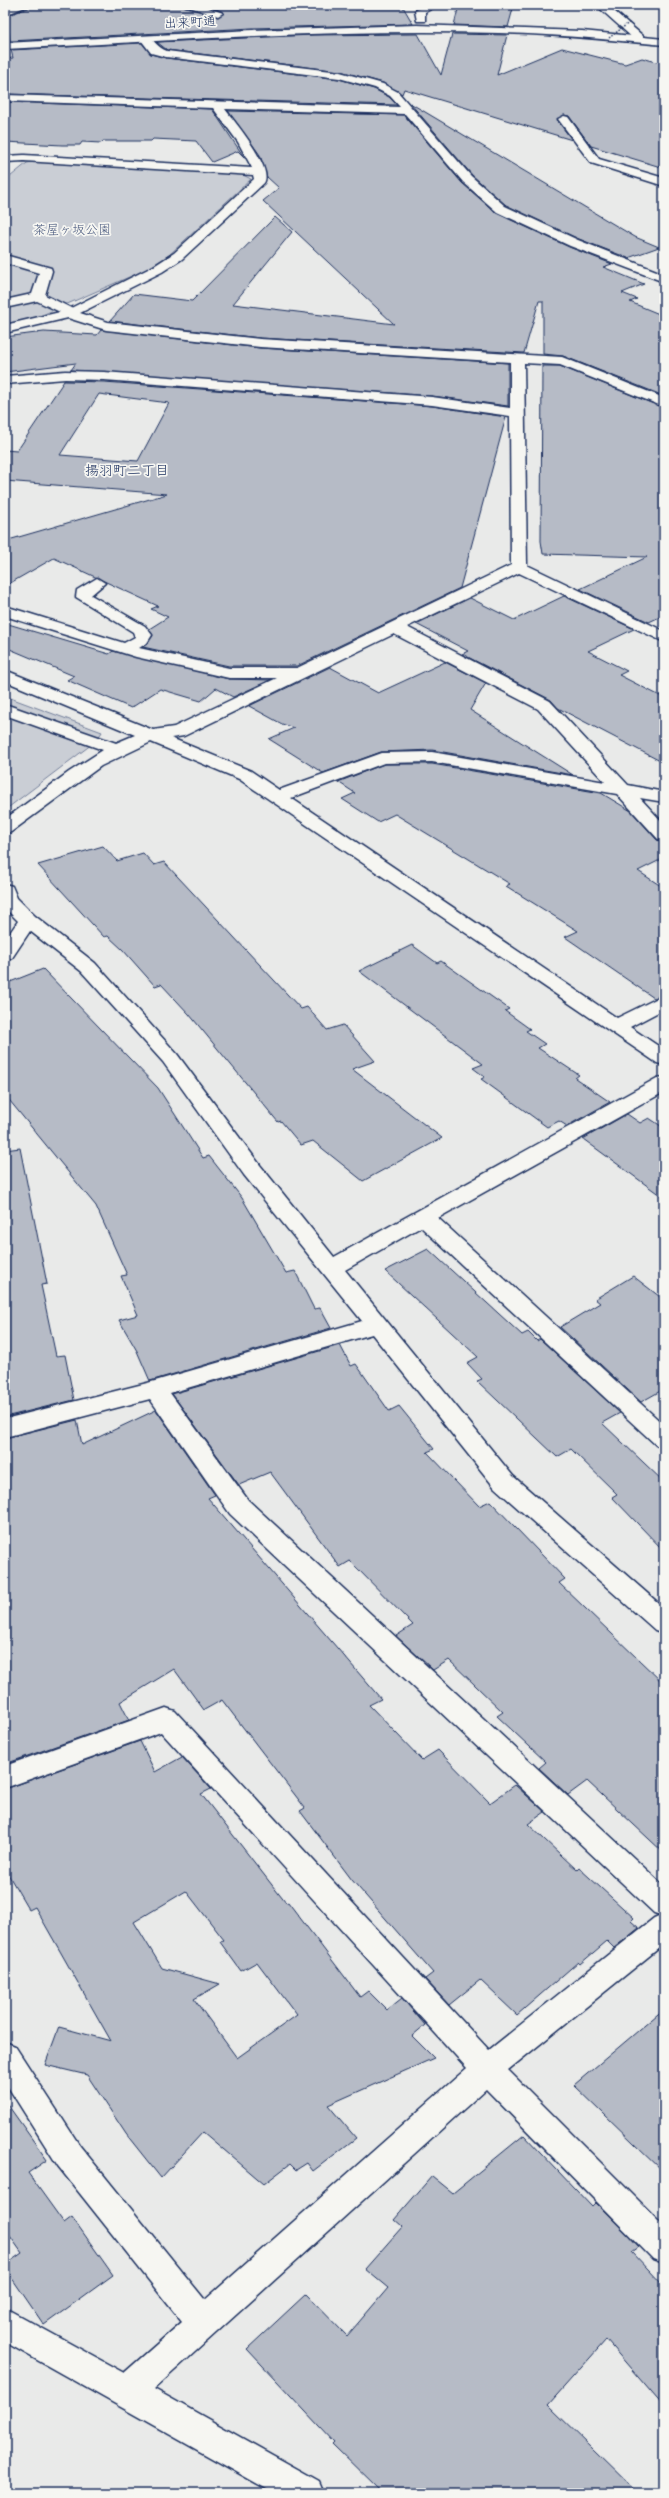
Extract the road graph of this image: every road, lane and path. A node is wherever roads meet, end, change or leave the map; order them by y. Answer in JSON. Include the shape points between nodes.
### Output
{"nodes":[{"id":1,"x":25,"y":5,"type":"edge"},
{"id":2,"x":188,"y":5,"type":"edge"},
{"id":3,"x":434,"y":5,"type":"edge"},
{"id":4,"x":601,"y":5,"type":"edge"},
{"id":5,"x":5,"y":12,"type":"edge"},
{"id":6,"x":221,"y":13,"type":"edge"},
{"id":7,"x":421,"y":19,"type":"junction"},
{"id":8,"x":629,"y":24,"type":"junction"},
{"id":9,"x":640,"y":33,"type":"junction"},
{"id":10,"x":5,"y":38,"type":"edge"},
{"id":11,"x":608,"y":38,"type":"dead end"},
{"id":12,"x":146,"y":40,"type":"junction"},
{"id":13,"x":664,"y":42,"type":"edge"},
{"id":14,"x":5,"y":46,"type":"edge"},
{"id":15,"x":5,"y":98,"type":"edge"},
{"id":16,"x":216,"y":106,"type":"junction"},
{"id":17,"x":408,"y":111,"type":"junction"},
{"id":18,"x":564,"y":119,"type":"dead end"},
{"id":19,"x":8,"y":164,"type":"edge"},
{"id":20,"x":260,"y":172,"type":"junction"},
{"id":21,"x":664,"y":182,"type":"edge"},
{"id":22,"x":5,"y":259,"type":"edge"},
{"id":23,"x":664,"y":278,"type":"edge"},
{"id":24,"x":38,"y":297,"type":"junction"},
{"id":25,"x":5,"y":304,"type":"edge"},
{"id":26,"x":69,"y":314,"type":"junction"},
{"id":27,"x":5,"y":329,"type":"edge"},
{"id":28,"x":517,"y":359,"type":"junction"},
{"id":29,"x":5,"y":380,"type":"edge"},
{"id":30,"x":664,"y":403,"type":"edge"},
{"id":31,"x":516,"y":413,"type":"junction"},
{"id":32,"x":519,"y":567,"type":"junction"},
{"id":33,"x":97,"y":582,"type":"dead end"},
{"id":34,"x":5,"y":611,"type":"edge"},
{"id":35,"x":396,"y":628,"type":"junction"},
{"id":36,"x":664,"y":637,"type":"edge"},
{"id":37,"x":126,"y":649,"type":"junction"},
{"id":38,"x":301,"y":673,"type":"junction"},
{"id":39,"x":5,"y":675,"type":"edge"},
{"id":40,"x":5,"y":709,"type":"edge"},
{"id":41,"x":150,"y":736,"type":"junction"},
{"id":42,"x":118,"y":750,"type":"junction"},
{"id":43,"x":622,"y":790,"type":"junction"},
{"id":44,"x":279,"y":796,"type":"junction"},
{"id":45,"x":664,"y":797,"type":"edge"},
{"id":46,"x":5,"y":828,"type":"edge"},
{"id":47,"x":664,"y":835,"type":"edge"},
{"id":48,"x":5,"y":890,"type":"edge"},
{"id":49,"x":28,"y":920,"type":"junction"},
{"id":50,"x":5,"y":954,"type":"edge"},
{"id":51,"x":664,"y":1001,"type":"edge"},
{"id":52,"x":617,"y":1026,"type":"junction"},
{"id":53,"x":664,"y":1059,"type":"edge"},
{"id":54,"x":664,"y":1083,"type":"edge"},
{"id":55,"x":422,"y":1217,"type":"junction"},
{"id":56,"x":331,"y":1268,"type":"junction"},
{"id":57,"x":377,"y":1325,"type":"junction"},
{"id":58,"x":155,"y":1389,"type":"junction"},
{"id":59,"x":5,"y":1428,"type":"edge"},
{"id":60,"x":664,"y":1439,"type":"edge"},
{"id":61,"x":664,"y":1623,"type":"edge"},
{"id":62,"x":5,"y":1777,"type":"edge"},
{"id":63,"x":664,"y":1904,"type":"edge"},
{"id":64,"x":664,"y":1927,"type":"edge"},
{"id":65,"x":5,"y":2056,"type":"edge"},
{"id":66,"x":487,"y":2070,"type":"junction"},
{"id":67,"x":664,"y":2248,"type":"edge"},
{"id":68,"x":203,"y":2323,"type":"junction"},
{"id":69,"x":5,"y":2324,"type":"edge"},
{"id":70,"x":127,"y":2392,"type":"junction"},
{"id":71,"x":307,"y":2493,"type":"edge"}],
"edges":[{"from":1,"to":5,"type":"street"},
{"from":2,"to":6,"type":"street"},
{"from":3,"to":7,"type":"street","via":[[420,11]]},
{"from":4,"to":8,"type":"street"},
{"from":7,"to":8,"type":"street","name":"出来町通"},
{"from":7,"to":10,"type":"street","name":"出来町通"},
{"from":8,"to":9,"type":"street"},
{"from":8,"to":11,"type":"path","bridge":true},
{"from":9,"to":12,"type":"street","name":"出来町通","via":[[440,27]]},
{"from":9,"to":13,"type":"street","name":"出来町通"},
{"from":12,"to":14,"type":"street","name":"出来町通"},
{"from":12,"to":17,"type":"street","via":[[155,51],[166,54],[359,79],[394,94]]},
{"from":15,"to":16,"type":"street"},
{"from":16,"to":17,"type":"street"},
{"from":16,"to":20,"type":"street"},
{"from":17,"to":23,"type":"street","via":[[466,179],[501,209],[574,243]]},
{"from":18,"to":21,"type":"street","via":[[595,161]]},
{"from":19,"to":20,"type":"street","via":[[24,158]]},
{"from":20,"to":26,"type":"street","via":[[260,180],[178,256],[141,278]]},
{"from":22,"to":24,"type":"street","via":[[46,271]]},
{"from":24,"to":25,"type":"street"},
{"from":24,"to":26,"type":"street","via":[[63,308]]},
{"from":26,"to":27,"type":"street"},
{"from":26,"to":28,"type":"street","via":[[106,326],[260,343]]},
{"from":28,"to":30,"type":"street","via":[[562,361]]},
{"from":28,"to":31,"type":"street"},
{"from":29,"to":31,"type":"street","via":[[65,375],[104,376],[432,401]]},
{"from":31,"to":32,"type":"street"},
{"from":32,"to":35,"type":"street"},
{"from":32,"to":36,"type":"street"},
{"from":33,"to":37,"type":"street","via":[[83,593],[84,597],[139,629],[144,635],[141,640]]},
{"from":34,"to":37,"type":"street"},
{"from":35,"to":38,"type":"street"},
{"from":35,"to":43,"type":"street","via":[[544,705]]},
{"from":37,"to":38,"type":"street","via":[[229,673]]},
{"from":38,"to":41,"type":"street","via":[[178,732]]},
{"from":39,"to":41,"type":"street"},
{"from":40,"to":42,"type":"street"},
{"from":41,"to":42,"type":"street"},
{"from":41,"to":44,"type":"street","via":[[245,775]]},
{"from":42,"to":46,"type":"street","via":[[77,775]]},
{"from":43,"to":44,"type":"street","via":[[432,757],[417,757],[382,758]]},
{"from":43,"to":45,"type":"street"},
{"from":43,"to":47,"type":"street"},
{"from":44,"to":52,"type":"street"},
{"from":48,"to":49,"type":"street","via":[[8,900]]},
{"from":49,"to":50,"type":"street"},
{"from":49,"to":56,"type":"street","via":[[88,968],[170,1058],[252,1170]]},
{"from":51,"to":52,"type":"street"},
{"from":52,"to":53,"type":"street"},
{"from":54,"to":55,"type":"street"},
{"from":55,"to":56,"type":"street"},
{"from":55,"to":60,"type":"street"},
{"from":56,"to":57,"type":"street"},
{"from":57,"to":58,"type":"street"},
{"from":57,"to":61,"type":"street","via":[[504,1482]]},
{"from":58,"to":59,"type":"street"},
{"from":58,"to":63,"type":"street","via":[[239,1507]]},
{"from":62,"to":66,"type":"street","via":[[166,1719]]},
{"from":64,"to":66,"type":"street"},
{"from":65,"to":68,"type":"street","via":[[69,2156]]},
{"from":66,"to":67,"type":"street"},
{"from":66,"to":68,"type":"street"},
{"from":68,"to":70,"type":"street"},
{"from":69,"to":70,"type":"street"},
{"from":70,"to":71,"type":"street"}]}
